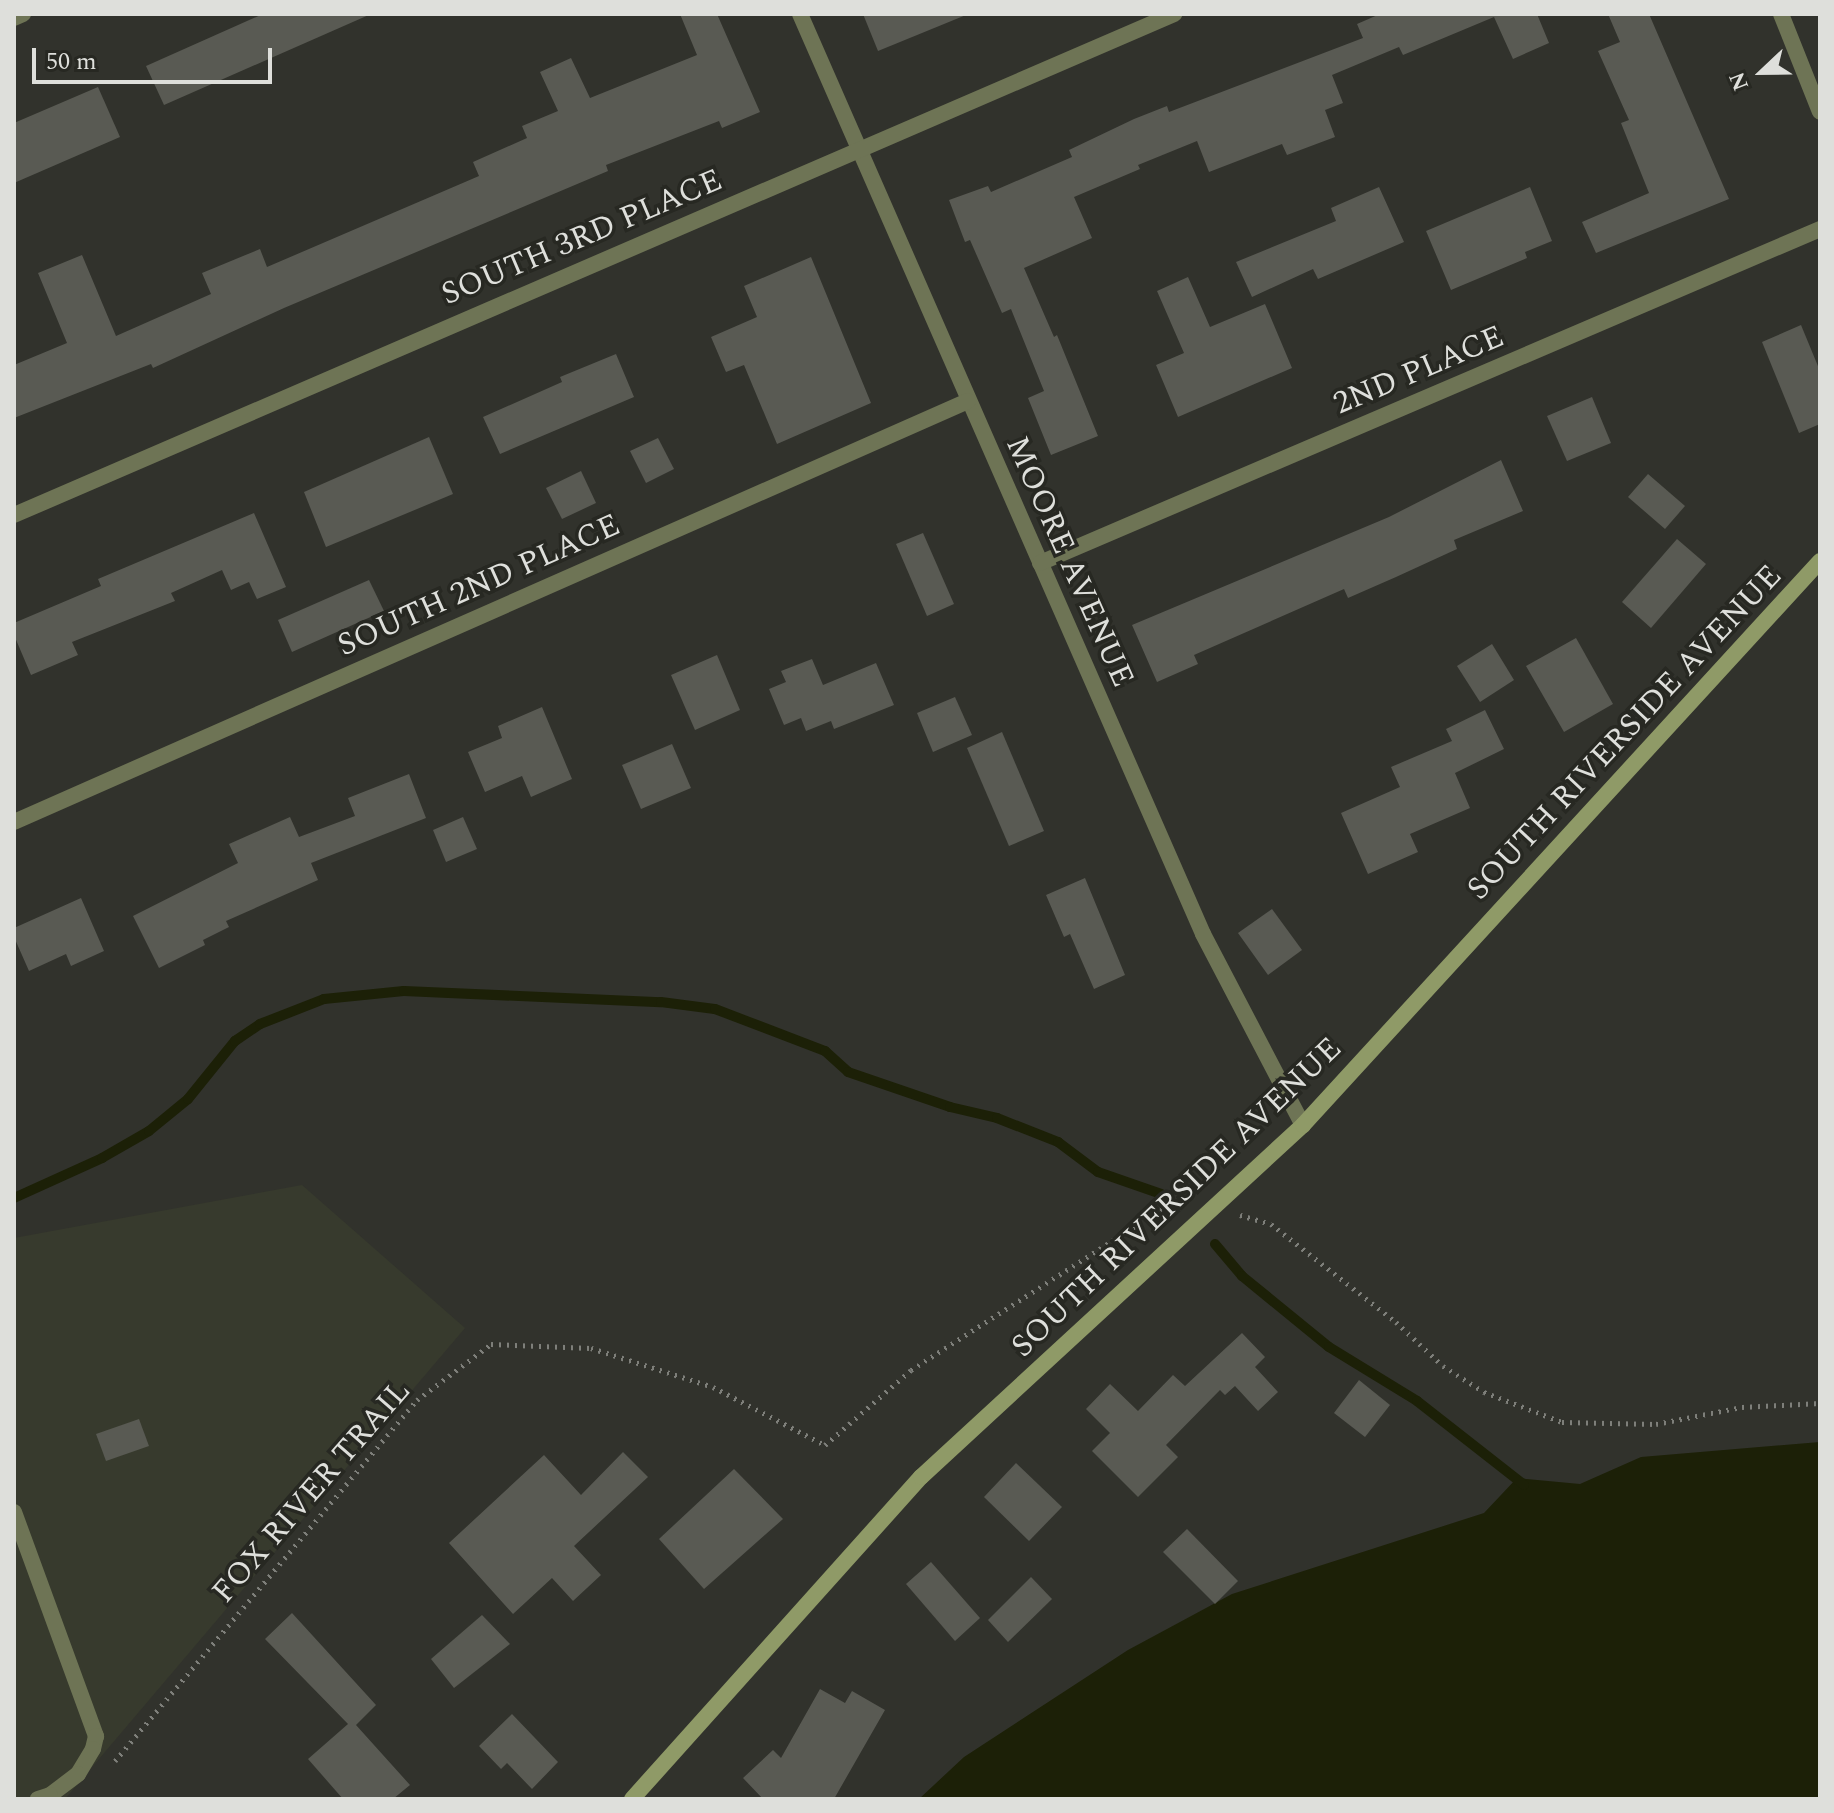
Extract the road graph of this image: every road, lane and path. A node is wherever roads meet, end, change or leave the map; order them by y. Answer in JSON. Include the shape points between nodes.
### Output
{"nodes":[{"id":1,"x":23,"y":14,"type":"edge"},
{"id":2,"x":800,"y":14,"type":"edge"},
{"id":3,"x":1174,"y":14,"type":"edge"},
{"id":4,"x":1781,"y":14,"type":"edge"},
{"id":5,"x":14,"y":18,"type":"edge"},
{"id":6,"x":1820,"y":112,"type":"edge"},
{"id":7,"x":859,"y":149,"type":"junction"},
{"id":8,"x":1820,"y":229,"type":"edge"},
{"id":9,"x":968,"y":401,"type":"junction"},
{"id":10,"x":14,"y":515,"type":"edge"},
{"id":11,"x":1820,"y":561,"type":"edge"},
{"id":12,"x":1040,"y":563,"type":"junction"},
{"id":13,"x":14,"y":822,"type":"edge"},
{"id":14,"x":1303,"y":1125,"type":"junction"},
{"id":15,"x":1215,"y":1208,"type":"junction"},
{"id":16,"x":1820,"y":1403,"type":"edge"},
{"id":17,"x":14,"y":1512,"type":"edge"},
{"id":18,"x":114,"y":1763,"type":"dead end"},
{"id":19,"x":38,"y":1799,"type":"edge"},
{"id":20,"x":632,"y":1799,"type":"edge"}],
"edges":[{"from":1,"to":5,"type":"street"},
{"from":2,"to":7,"type":"street","name":"MOORE AVENUE"},
{"from":3,"to":7,"type":"street","name":"SOUTH 3RD PLACE"},
{"from":4,"to":6,"type":"street"},
{"from":7,"to":9,"type":"street","name":"MOORE AVENUE"},
{"from":7,"to":10,"type":"street","name":"SOUTH 3RD PLACE"},
{"from":8,"to":12,"type":"street","name":"2ND PLACE"},
{"from":9,"to":12,"type":"street","name":"MOORE AVENUE"},
{"from":9,"to":13,"type":"street","name":"SOUTH 2ND PLACE"},
{"from":11,"to":14,"type":"main road","name":"SOUTH RIVERSIDE AVENUE"},
{"from":12,"to":14,"type":"street","name":"MOORE AVENUE","via":[[1203,934]]},
{"from":14,"to":15,"type":"main road","name":"SOUTH RIVERSIDE AVENUE"},
{"from":15,"to":16,"type":"path","name":"FOX RIVER TRAIL","via":[[1271,1224],[1396,1322],[1443,1366],[1484,1392],[1562,1422],[1656,1424],[1742,1407]]},
{"from":15,"to":18,"type":"path","name":"FOX RIVER TRAIL","via":[[1174,1201],[911,1370],[825,1445],[713,1387],[591,1348],[491,1344],[417,1400]]},
{"from":15,"to":20,"type":"main road","name":"SOUTH RIVERSIDE AVENUE","via":[[921,1477]]},
{"from":17,"to":19,"type":"street","via":[[96,1736],[78,1774]]}]}
